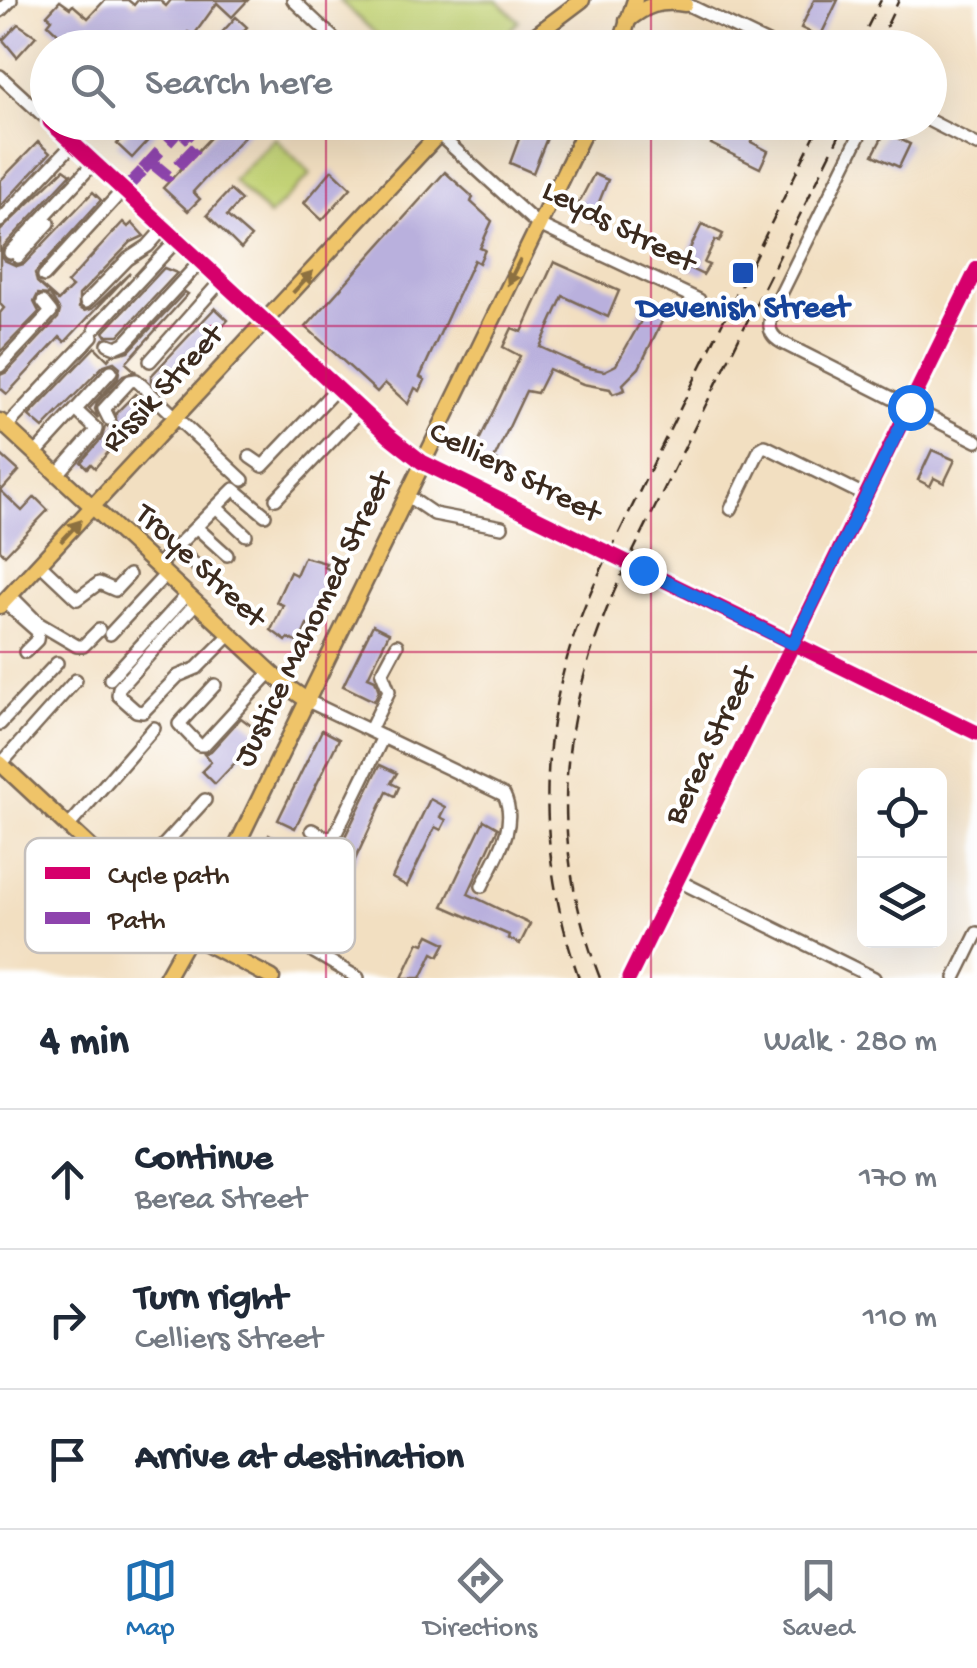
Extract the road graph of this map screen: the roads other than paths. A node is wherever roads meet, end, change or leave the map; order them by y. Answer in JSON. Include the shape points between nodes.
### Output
{"nodes":[{"id":1,"x":10,"y":0,"type":"edge"},
{"id":2,"x":293,"y":0,"type":"edge"},
{"id":3,"x":568,"y":0,"type":"edge"},
{"id":4,"x":582,"y":0,"type":"edge"},
{"id":5,"x":635,"y":0,"type":"edge"},
{"id":6,"x":681,"y":2,"type":"edge"},
{"id":7,"x":0,"y":11,"type":"edge"},
{"id":8,"x":627,"y":21,"type":"junction"},
{"id":9,"x":325,"y":30,"type":"edge"},
{"id":10,"x":539,"y":30,"type":"edge"},
{"id":11,"x":544,"y":30,"type":"edge"},
{"id":12,"x":624,"y":30,"type":"edge"},
{"id":13,"x":740,"y":30,"type":"edge"},
{"id":14,"x":0,"y":76,"type":"edge"},
{"id":15,"x":30,"y":104,"type":"edge"},
{"id":16,"x":947,"y":129,"type":"edge"},
{"id":17,"x":433,"y":140,"type":"edge"},
{"id":18,"x":444,"y":140,"type":"edge"},
{"id":19,"x":580,"y":140,"type":"edge"},
{"id":20,"x":857,"y":140,"type":"edge"},
{"id":21,"x":71,"y":142,"type":"junction"},
{"id":22,"x":977,"y":144,"type":"edge"},
{"id":23,"x":96,"y":166,"type":"junction"},
{"id":24,"x":123,"y":190,"type":"junction"},
{"id":25,"x":0,"y":212,"type":"edge"},
{"id":26,"x":0,"y":222,"type":"edge"},
{"id":27,"x":538,"y":224,"type":"junction"},
{"id":28,"x":164,"y":228,"type":"junction"},
{"id":29,"x":177,"y":240,"type":"junction"},
{"id":30,"x":14,"y":255,"type":"dead end"},
{"id":31,"x":200,"y":262,"type":"junction"},
{"id":32,"x":977,"y":269,"type":"edge"},
{"id":33,"x":44,"y":276,"type":"dead end"},
{"id":34,"x":222,"y":281,"type":"junction"},
{"id":35,"x":699,"y":300,"type":"dead end"},
{"id":36,"x":43,"y":302,"type":"dead end"},
{"id":37,"x":86,"y":302,"type":"dead end"},
{"id":38,"x":266,"y":322,"type":"junction"},
{"id":39,"x":108,"y":344,"type":"dead end"},
{"id":40,"x":150,"y":361,"type":"dead end"},
{"id":41,"x":0,"y":366,"type":"edge"},
{"id":42,"x":111,"y":371,"type":"dead end"},
{"id":43,"x":337,"y":388,"type":"junction"},
{"id":44,"x":910,"y":407,"type":"junction"},
{"id":45,"x":361,"y":410,"type":"junction"},
{"id":46,"x":80,"y":414,"type":"dead end"},
{"id":47,"x":178,"y":416,"type":"junction"},
{"id":48,"x":109,"y":419,"type":"dead end"},
{"id":49,"x":3,"y":424,"type":"edge"},
{"id":50,"x":977,"y":442,"type":"edge"},
{"id":51,"x":35,"y":454,"type":"junction"},
{"id":52,"x":250,"y":458,"type":"dead end"},
{"id":53,"x":422,"y":462,"type":"junction"},
{"id":54,"x":58,"y":474,"type":"junction"},
{"id":55,"x":243,"y":480,"type":"dead end"},
{"id":56,"x":406,"y":495,"type":"junction"},
{"id":57,"x":866,"y":496,"type":"junction"},
{"id":58,"x":276,"y":499,"type":"dead end"},
{"id":59,"x":93,"y":507,"type":"junction"},
{"id":60,"x":216,"y":507,"type":"junction"},
{"id":61,"x":731,"y":510,"type":"dead end"},
{"id":62,"x":265,"y":515,"type":"dead end"},
{"id":63,"x":196,"y":527,"type":"junction"},
{"id":64,"x":502,"y":527,"type":"dead end"},
{"id":65,"x":246,"y":536,"type":"dead end"},
{"id":66,"x":176,"y":547,"type":"junction"},
{"id":67,"x":226,"y":555,"type":"dead end"},
{"id":68,"x":40,"y":564,"type":"junction"},
{"id":69,"x":161,"y":570,"type":"junction"},
{"id":70,"x":129,"y":575,"type":"dead end"},
{"id":71,"x":207,"y":576,"type":"dead end"},
{"id":72,"x":192,"y":598,"type":"junction"},
{"id":73,"x":5,"y":601,"type":"edge"},
{"id":74,"x":231,"y":634,"type":"junction"},
{"id":75,"x":396,"y":644,"type":"dead end"},
{"id":76,"x":793,"y":644,"type":"junction"},
{"id":77,"x":25,"y":652,"type":"dead end"},
{"id":78,"x":57,"y":664,"type":"dead end"},
{"id":79,"x":272,"y":672,"type":"junction"},
{"id":80,"x":110,"y":678,"type":"dead end"},
{"id":81,"x":76,"y":680,"type":"dead end"},
{"id":82,"x":215,"y":684,"type":"dead end"},
{"id":83,"x":308,"y":701,"type":"junction"},
{"id":84,"x":0,"y":724,"type":"edge"},
{"id":85,"x":154,"y":728,"type":"dead end"},
{"id":86,"x":370,"y":730,"type":"junction"},
{"id":87,"x":977,"y":733,"type":"edge"},
{"id":88,"x":384,"y":737,"type":"junction"},
{"id":89,"x":0,"y":764,"type":"edge"},
{"id":90,"x":204,"y":800,"type":"dead end"},
{"id":91,"x":68,"y":826,"type":"junction"},
{"id":92,"x":312,"y":830,"type":"dead end"},
{"id":93,"x":81,"y":838,"type":"edge"},
{"id":94,"x":170,"y":838,"type":"edge"},
{"id":95,"x":241,"y":838,"type":"edge"},
{"id":96,"x":677,"y":880,"type":"junction"},
{"id":97,"x":482,"y":886,"type":"dead end"},
{"id":98,"x":977,"y":933,"type":"edge"},
{"id":99,"x":180,"y":953,"type":"edge"},
{"id":100,"x":222,"y":953,"type":"edge"},
{"id":101,"x":226,"y":953,"type":"edge"},
{"id":102,"x":316,"y":953,"type":"edge"},
{"id":103,"x":233,"y":959,"type":"junction"},
{"id":104,"x":166,"y":978,"type":"edge"},
{"id":105,"x":272,"y":978,"type":"edge"},
{"id":106,"x":358,"y":978,"type":"edge"},
{"id":107,"x":630,"y":978,"type":"edge"},
{"id":108,"x":874,"y":978,"type":"edge"},
{"id":109,"x":956,"y":978,"type":"edge"}],
"edges":[{"from":1,"to":7,"type":"street"},
{"from":2,"to":9,"type":"street"},
{"from":3,"to":10,"type":"main road"},
{"from":4,"to":11,"type":"main road"},
{"from":5,"to":8,"type":"main road"},
{"from":6,"to":8,"type":"main road","via":[[660,1]]},
{"from":6,"to":13,"type":"street"},
{"from":8,"to":12,"type":"main road"},
{"from":14,"to":15,"type":"street","name":"Celliers Street"},
{"from":16,"to":22,"type":"street"},
{"from":38,"to":17,"type":"main road","name":"Rissik Street","one_way":true},
{"from":18,"to":27,"type":"street","name":"Leyds Street"},
{"from":19,"to":27,"type":"main road","name":"Justice Mahomed Street"},
{"from":20,"to":44,"type":"street","via":[[770,330],[781,342]]},
{"from":21,"to":23,"type":"street","name":"Celliers Street"},
{"from":21,"to":25,"type":"street"},
{"from":21,"to":26,"type":"street"},
{"from":23,"to":24,"type":"street","name":"Celliers Street"},
{"from":23,"to":30,"type":"street"},
{"from":24,"to":28,"type":"street","name":"Celliers Street"},
{"from":24,"to":33,"type":"street"},
{"from":27,"to":35,"type":"street","name":"Leyds Street"},
{"from":27,"to":53,"type":"main road","name":"Justice Mahomed Street","one_way":true},
{"from":28,"to":29,"type":"street","name":"Celliers Street"},
{"from":28,"to":37,"type":"street"},
{"from":29,"to":31,"type":"street","name":"Celliers Street"},
{"from":29,"to":49,"type":"street"},
{"from":31,"to":34,"type":"street","name":"Celliers Street"},
{"from":31,"to":39,"type":"street","via":[[125,343]]},
{"from":32,"to":44,"type":"street","name":"Berea Street"},
{"from":34,"to":38,"type":"street","name":"Celliers Street"},
{"from":34,"to":40,"type":"street"},
{"from":36,"to":41,"type":"street","via":[[50,312]]},
{"from":38,"to":43,"type":"street","name":"Celliers Street"},
{"from":38,"to":47,"type":"main road","name":"Rissik Street"},
{"from":42,"to":51,"type":"street"},
{"from":43,"to":45,"type":"street","name":"Celliers Street"},
{"from":43,"to":52,"type":"street","via":[[262,467]]},
{"from":44,"to":50,"type":"street"},
{"from":44,"to":57,"type":"street","name":"Berea Street"},
{"from":45,"to":53,"type":"street","name":"Celliers Street"},
{"from":45,"to":58,"type":"street"},
{"from":46,"to":54,"type":"street","via":[[96,431]]},
{"from":47,"to":48,"type":"street","via":[[132,380],[104,409]]},
{"from":47,"to":55,"type":"street"},
{"from":47,"to":59,"type":"main road","name":"Rissik Street"},
{"from":49,"to":51,"type":"main road","name":"Troye Street"},
{"from":51,"to":54,"type":"main road","name":"Troye Street"},
{"from":53,"to":56,"type":"main road","name":"Justice Mahomed Street"},
{"from":53,"to":76,"type":"street","name":"Celliers Street","bridge":true},
{"from":54,"to":59,"type":"main road","name":"Troye Street"},
{"from":56,"to":64,"type":"street","via":[[434,514]]},
{"from":56,"to":83,"type":"main road","name":"Justice Mahomed Street"},
{"from":57,"to":61,"type":"street","via":[[765,446]]},
{"from":57,"to":76,"type":"street","name":"Berea Street"},
{"from":68,"to":59,"type":"main road","name":"Rissik Street","one_way":true},
{"from":59,"to":69,"type":"main road","name":"Troye Street"},
{"from":60,"to":62,"type":"street","via":[[236,489]]},
{"from":60,"to":63,"type":"street"},
{"from":60,"to":65,"type":"street"},
{"from":63,"to":66,"type":"street"},
{"from":63,"to":67,"type":"street"},
{"from":66,"to":69,"type":"street"},
{"from":66,"to":71,"type":"street"},
{"from":68,"to":70,"type":"street","via":[[78,599],[99,583],[115,590]]},
{"from":68,"to":73,"type":"main road","name":"Rissik Street"},
{"from":69,"to":72,"type":"main road","name":"Troye Street"},
{"from":69,"to":73,"type":"street","via":[[104,632],[80,648]]},
{"from":72,"to":74,"type":"main road","name":"Troye Street"},
{"from":72,"to":74,"type":"street","via":[[118,696],[143,712]]},
{"from":72,"to":80,"type":"street"},
{"from":73,"to":77,"type":"street","via":[[38,632]]},
{"from":74,"to":79,"type":"main road","name":"Troye Street"},
{"from":75,"to":86,"type":"street","via":[[382,673],[389,691]]},
{"from":76,"to":87,"type":"street","name":"Celliers Street"},
{"from":76,"to":96,"type":"street","name":"Berea Street"},
{"from":78,"to":84,"type":"street"},
{"from":79,"to":82,"type":"street","via":[[199,745],[179,724]]},
{"from":79,"to":83,"type":"main road","name":"Troye Street"},
{"from":81,"to":89,"type":"street"},
{"from":83,"to":86,"type":"street","name":"Troye Street"},
{"from":83,"to":95,"type":"main road","name":"Justice Mahomed Street"},
{"from":85,"to":91,"type":"street"},
{"from":86,"to":88,"type":"street","name":"Troye Street"},
{"from":88,"to":92,"type":"street","via":[[334,837]]},
{"from":88,"to":97,"type":"street","name":"Troye Street","via":[[504,795],[507,834]]},
{"from":89,"to":91,"type":"main road"},
{"from":90,"to":94,"type":"street"},
{"from":91,"to":93,"type":"main road"},
{"from":96,"to":107,"type":"street","name":"Berea Street"},
{"from":96,"to":108,"type":"street"},
{"from":98,"to":109,"type":"street"},
{"from":99,"to":104,"type":"main road","name":"Justice Mahomed Street"},
{"from":100,"to":103,"type":"main road"},
{"from":101,"to":103,"type":"main road"},
{"from":102,"to":106,"type":"street"},
{"from":103,"to":105,"type":"main road"}]}
